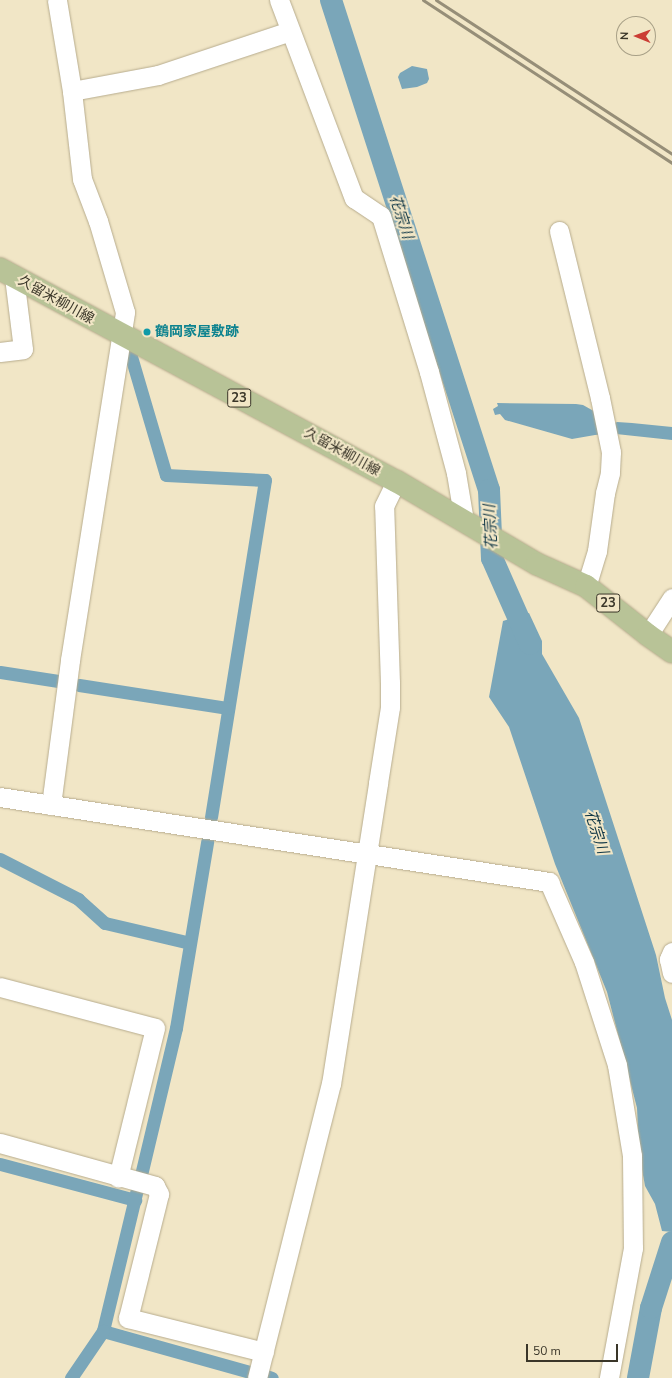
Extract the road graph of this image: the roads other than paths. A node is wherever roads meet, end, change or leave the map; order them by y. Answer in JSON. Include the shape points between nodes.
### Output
{"nodes":[{"id":1,"x":56,"y":0,"type":"edge"},
{"id":2,"x":279,"y":0,"type":"edge"},
{"id":3,"x":290,"y":31,"type":"junction"},
{"id":4,"x":72,"y":91,"type":"junction"},
{"id":5,"x":559,"y":231,"type":"dead end"},
{"id":6,"x":7,"y":273,"type":"edge"},
{"id":7,"x":123,"y":336,"type":"junction"},
{"id":8,"x":0,"y":352,"type":"edge"},
{"id":9,"x":396,"y":482,"type":"junction"},
{"id":10,"x":471,"y":525,"type":"junction"},
{"id":11,"x":586,"y":586,"type":"junction"},
{"id":12,"x":672,"y":598,"type":"edge"},
{"id":13,"x":648,"y":635,"type":"junction"},
{"id":14,"x":672,"y":652,"type":"edge"},
{"id":15,"x":0,"y":797,"type":"edge"},
{"id":16,"x":50,"y":805,"type":"junction"},
{"id":17,"x":367,"y":854,"type":"junction"},
{"id":18,"x":672,"y":952,"type":"edge"},
{"id":19,"x":672,"y":973,"type":"edge"},
{"id":20,"x":0,"y":987,"type":"edge"},
{"id":21,"x":0,"y":1143,"type":"edge"},
{"id":22,"x":118,"y":1177,"type":"junction"},
{"id":23,"x":264,"y":1352,"type":"junction"},
{"id":24,"x":257,"y":1378,"type":"edge"},
{"id":25,"x":609,"y":1378,"type":"edge"}],
"edges":[{"from":1,"to":4,"type":"street"},
{"from":2,"to":3,"type":"street"},
{"from":3,"to":4,"type":"street","via":[[158,75]]},
{"from":3,"to":10,"type":"street","via":[[354,198],[381,216],[437,401]]},
{"from":4,"to":7,"type":"street","via":[[82,179],[98,221],[125,312]]},
{"from":5,"to":11,"type":"street","via":[[611,452],[597,551]]},
{"from":6,"to":7,"type":"main road","name":"久留米柳川線","number":"23"},
{"from":6,"to":8,"type":"street","via":[[23,349]]},
{"from":7,"to":9,"type":"main road","name":"久留米柳川線","number":"23"},
{"from":7,"to":16,"type":"street","via":[[109,409]]},
{"from":9,"to":10,"type":"main road","name":"久留米柳川線","number":"23"},
{"from":9,"to":17,"type":"street","via":[[384,506],[388,572],[390,707]]},
{"from":10,"to":11,"type":"main road","name":"久留米柳川線","number":"23","via":[[537,564]]},
{"from":11,"to":13,"type":"main road","name":"久留米柳川線","number":"23"},
{"from":12,"to":13,"type":"street"},
{"from":13,"to":14,"type":"main road","name":"久留米柳川線","number":"23"},
{"from":15,"to":16,"type":"street"},
{"from":16,"to":17,"type":"street"},
{"from":17,"to":23,"type":"street","via":[[331,1084]]},
{"from":17,"to":25,"type":"street","via":[[549,882],[584,962],[617,1065],[632,1156],[633,1248]]},
{"from":18,"to":19,"type":"street","via":[[669,959]]},
{"from":20,"to":22,"type":"street","via":[[155,1028]]},
{"from":21,"to":22,"type":"street"},
{"from":22,"to":23,"type":"street","via":[[155,1186],[159,1194],[128,1318]]},
{"from":23,"to":24,"type":"street"}]}
